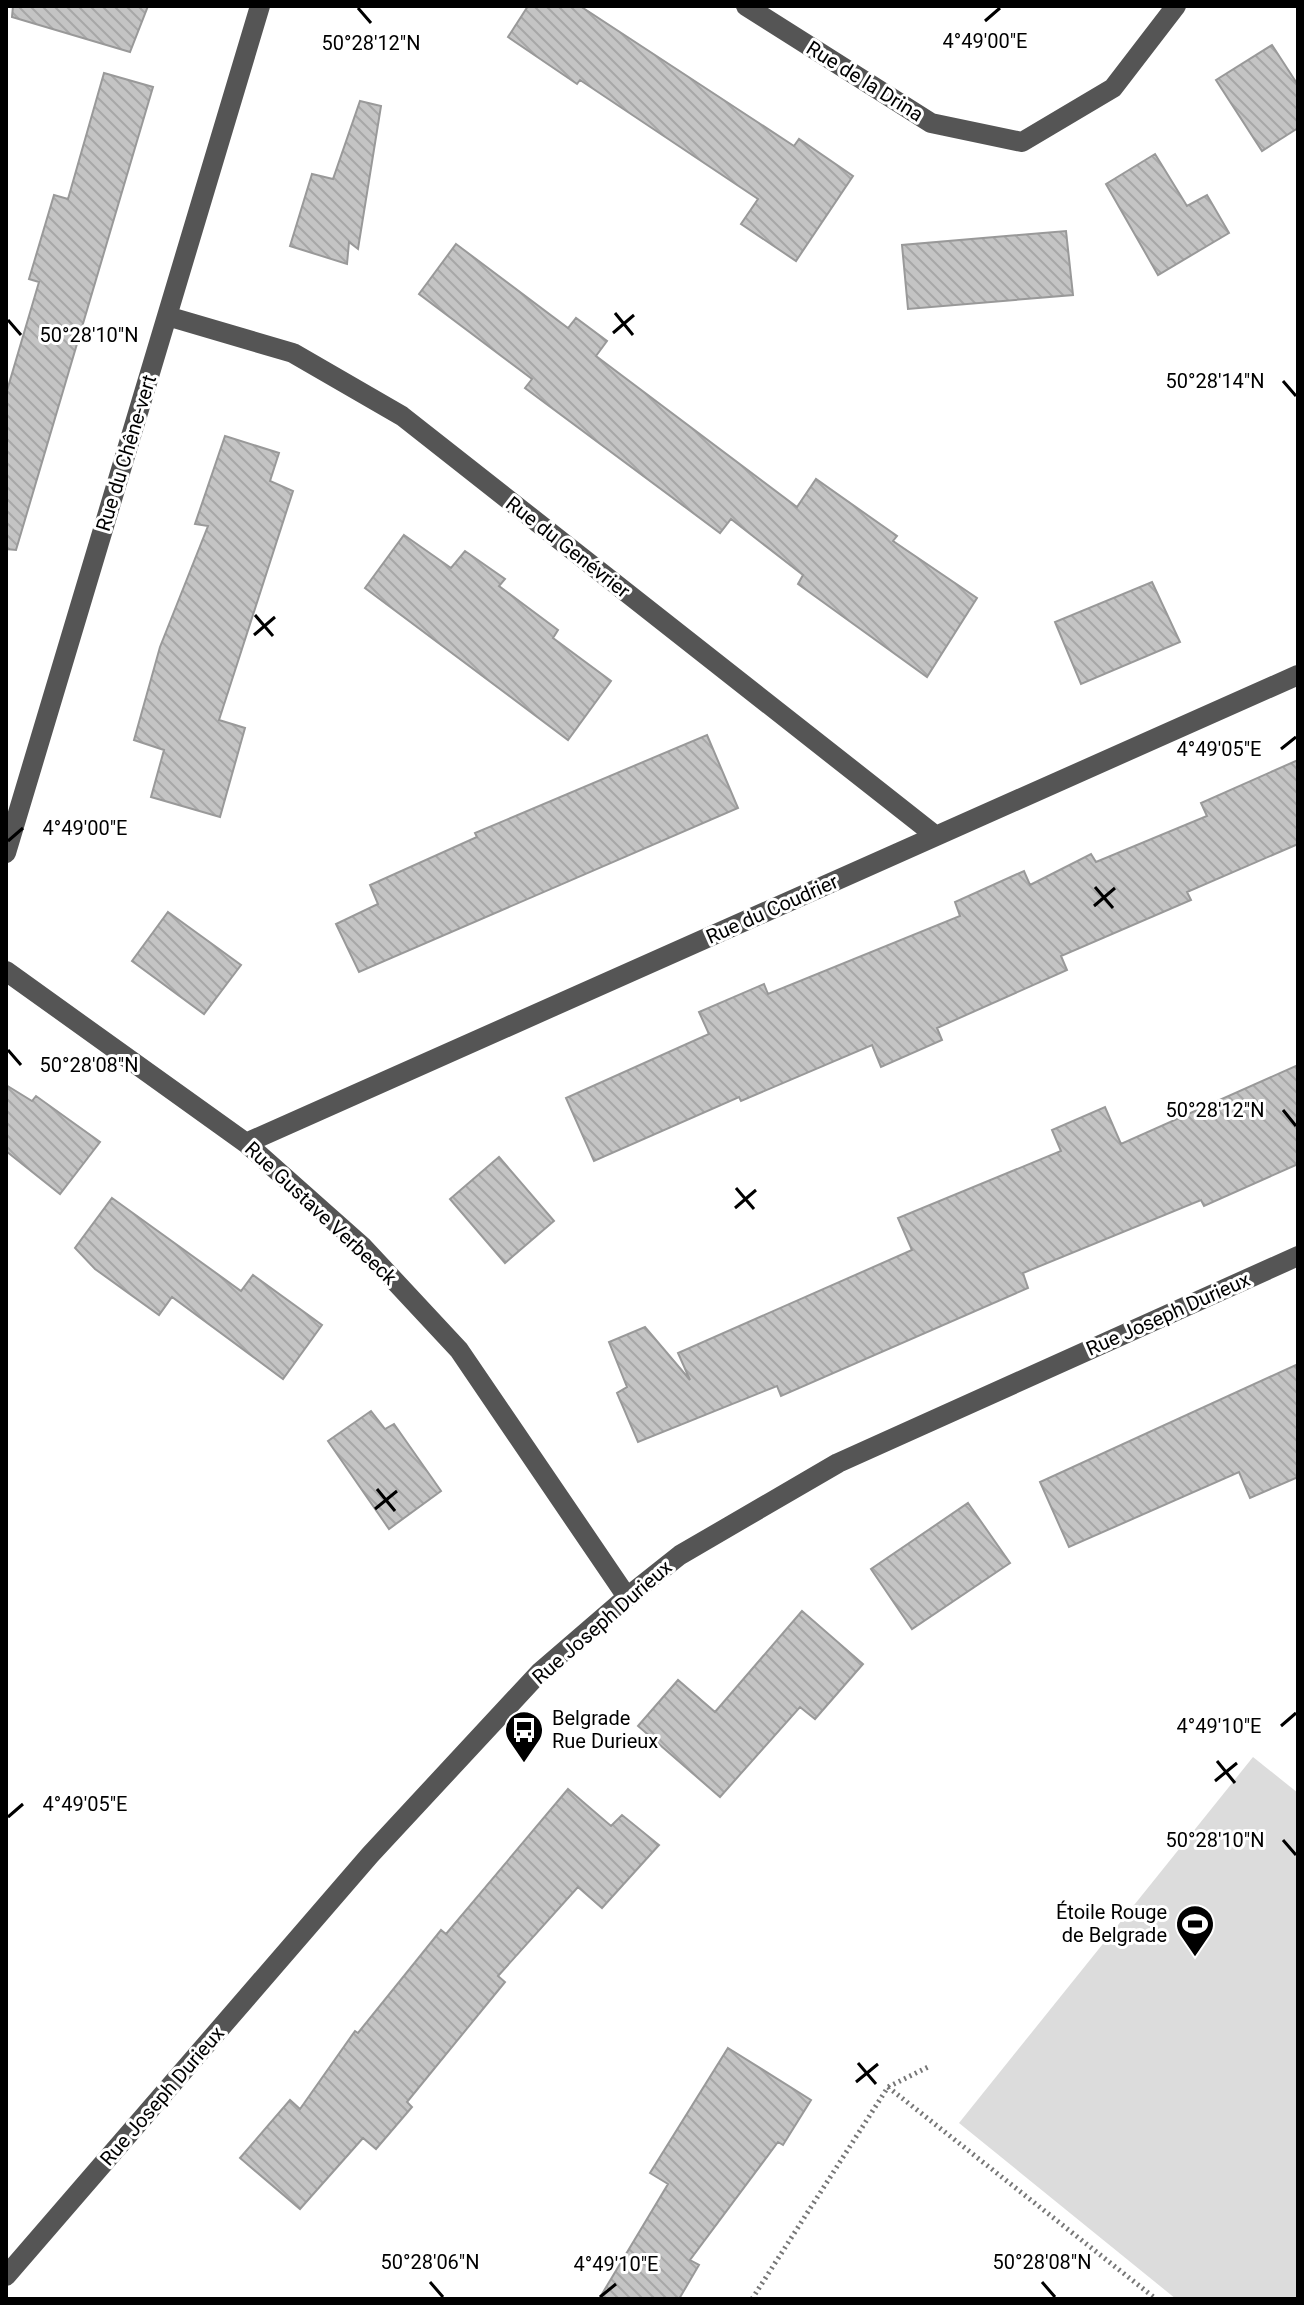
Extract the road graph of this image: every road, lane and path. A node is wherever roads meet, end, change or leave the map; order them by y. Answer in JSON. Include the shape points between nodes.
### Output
{"nodes":[{"id":1,"x":260,"y":6,"type":"edge"},
{"id":2,"x":746,"y":6,"type":"edge"},
{"id":3,"x":1176,"y":6,"type":"edge"},
{"id":4,"x":167,"y":316,"type":"junction"},
{"id":5,"x":1298,"y":675,"type":"edge"},
{"id":6,"x":936,"y":836,"type":"junction"},
{"id":7,"x":6,"y":853,"type":"edge"},
{"id":8,"x":6,"y":971,"type":"edge"},
{"id":9,"x":246,"y":1143,"type":"junction"},
{"id":10,"x":1298,"y":1256,"type":"edge"},
{"id":11,"x":627,"y":1597,"type":"junction"},
{"id":12,"x":930,"y":2066,"type":"dead end"},
{"id":13,"x":888,"y":2087,"type":"junction"},
{"id":14,"x":6,"y":2276,"type":"edge"},
{"id":15,"x":752,"y":2299,"type":"edge"},
{"id":16,"x":1156,"y":2299,"type":"edge"}],
"edges":[{"from":1,"to":4,"type":"street","name":"Rue du Chêne-vert"},
{"from":2,"to":3,"type":"street","name":"Rue de la Drina","via":[[931,123],[1022,142],[1113,88]]},
{"from":4,"to":6,"type":"street","name":"Rue du Genévrier","via":[[293,353],[402,416]]},
{"from":4,"to":7,"type":"street","name":"Rue du Chêne-vert"},
{"from":5,"to":6,"type":"street","name":"Rue du Coudrier"},
{"from":6,"to":9,"type":"street","name":"Rue du Coudrier"},
{"from":8,"to":9,"type":"street","name":"Rue Gustave Verbeeck"},
{"from":9,"to":11,"type":"street","name":"Rue Gustave Verbeeck","via":[[363,1247],[459,1350]]},
{"from":10,"to":11,"type":"street","name":"Rue Joseph Durieux","via":[[838,1463],[680,1555]]},
{"from":11,"to":14,"type":"street","name":"Rue Joseph Durieux","via":[[540,1672],[370,1855]]},
{"from":12,"to":13,"type":"path"},
{"from":13,"to":15,"type":"path"},
{"from":13,"to":16,"type":"path"}]}
